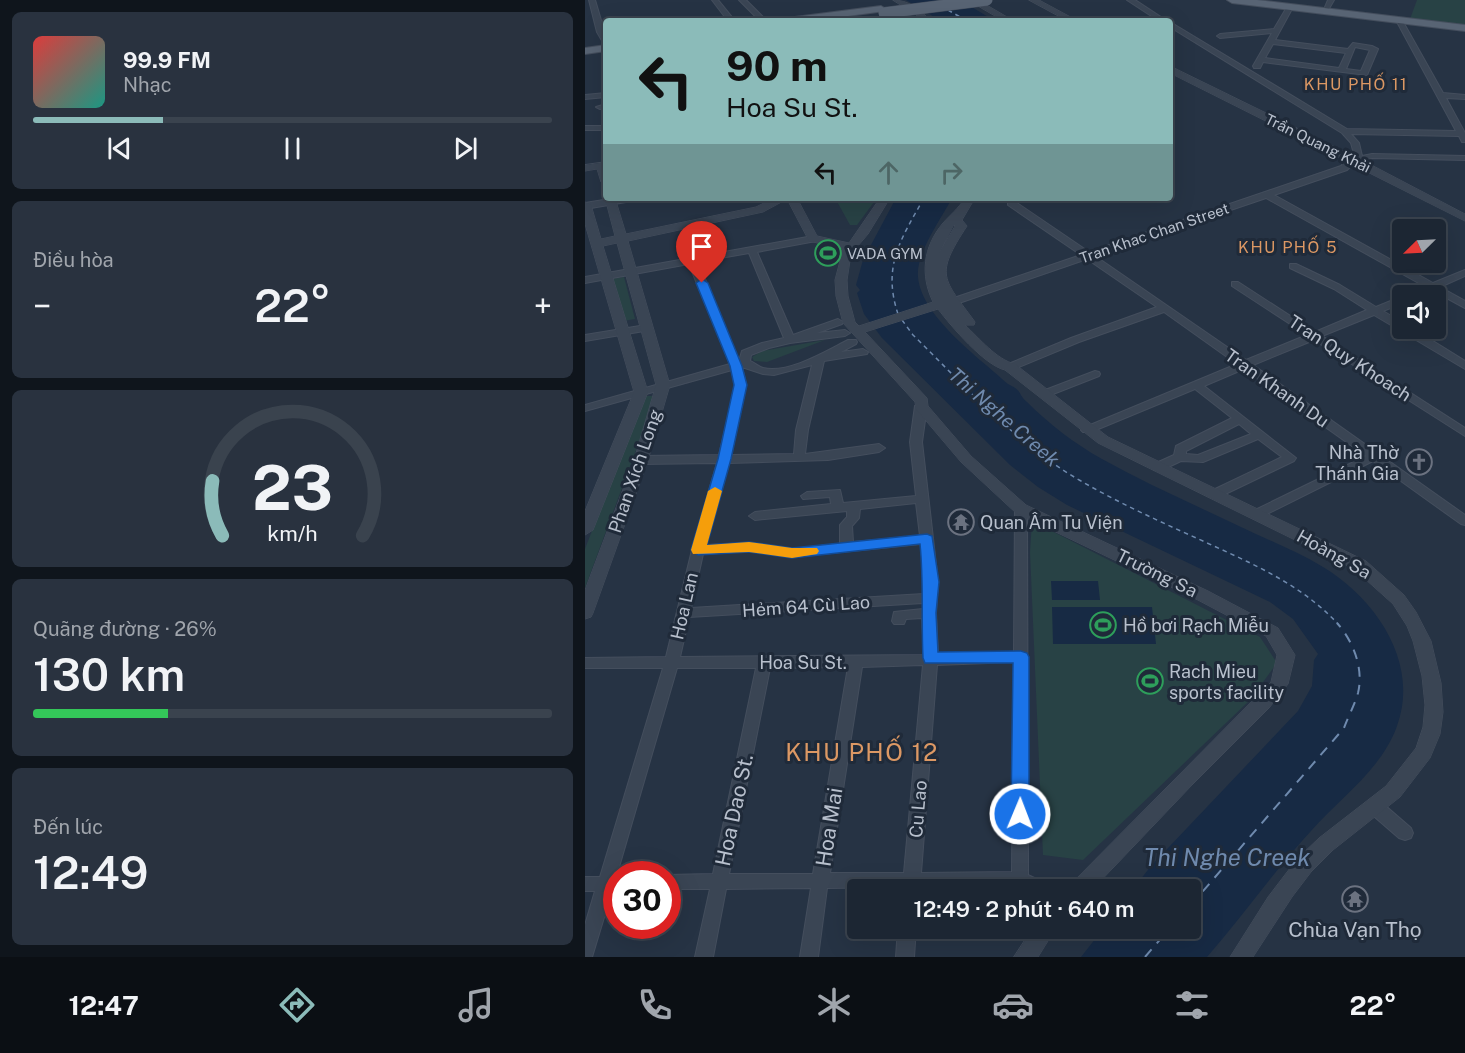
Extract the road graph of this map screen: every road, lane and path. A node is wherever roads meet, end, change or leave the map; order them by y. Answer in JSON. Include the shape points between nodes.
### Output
{"nodes":[{"id":1,"x":715,"y":0,"type":"edge"},
{"id":2,"x":743,"y":0,"type":"edge"},
{"id":3,"x":897,"y":0,"type":"edge"},
{"id":4,"x":957,"y":0,"type":"edge"},
{"id":5,"x":972,"y":0,"type":"edge"},
{"id":6,"x":987,"y":0,"type":"edge"},
{"id":7,"x":1033,"y":0,"type":"edge"},
{"id":8,"x":1038,"y":0,"type":"edge"},
{"id":9,"x":1130,"y":0,"type":"edge"},
{"id":10,"x":1232,"y":0,"type":"edge"},
{"id":11,"x":1331,"y":0,"type":"edge"},
{"id":12,"x":593,"y":3,"type":"edge"},
{"id":13,"x":585,"y":6,"type":"edge"},
{"id":14,"x":1290,"y":7,"type":"junction"},
{"id":15,"x":1051,"y":8,"type":"junction"},
{"id":16,"x":883,"y":11,"type":"junction"},
{"id":17,"x":1326,"y":11,"type":"junction"},
{"id":18,"x":730,"y":18,"type":"edge"},
{"id":19,"x":761,"y":18,"type":"edge"},
{"id":20,"x":816,"y":18,"type":"edge"},
{"id":21,"x":847,"y":18,"type":"edge"},
{"id":22,"x":923,"y":18,"type":"edge"},
{"id":23,"x":1005,"y":18,"type":"edge"},
{"id":24,"x":1069,"y":18,"type":"edge"},
{"id":25,"x":1159,"y":18,"type":"edge"},
{"id":26,"x":1399,"y":20,"type":"junction"},
{"id":27,"x":1173,"y":26,"type":"edge"},
{"id":28,"x":1465,"y":28,"type":"edge"},
{"id":29,"x":1276,"y":31,"type":"junction"},
{"id":30,"x":1220,"y":36,"type":"dead end"},
{"id":31,"x":603,"y":38,"type":"edge"},
{"id":32,"x":1270,"y":42,"type":"junction"},
{"id":33,"x":603,"y":43,"type":"edge"},
{"id":34,"x":585,"y":46,"type":"edge"},
{"id":35,"x":603,"y":48,"type":"edge"},
{"id":36,"x":585,"y":51,"type":"edge"},
{"id":37,"x":1350,"y":51,"type":"junction"},
{"id":38,"x":1261,"y":60,"type":"junction"},
{"id":39,"x":1173,"y":70,"type":"edge"},
{"id":40,"x":1342,"y":70,"type":"junction"},
{"id":41,"x":1251,"y":74,"type":"junction"},
{"id":42,"x":603,"y":95,"type":"edge"},
{"id":43,"x":1441,"y":95,"type":"junction"},
{"id":44,"x":585,"y":97,"type":"edge"},
{"id":45,"x":1465,"y":97,"type":"edge"},
{"id":46,"x":585,"y":128,"type":"edge"},
{"id":47,"x":603,"y":128,"type":"edge"},
{"id":48,"x":1345,"y":130,"type":"junction"},
{"id":49,"x":1463,"y":137,"type":"edge"},
{"id":50,"x":1465,"y":158,"type":"edge"},
{"id":51,"x":1354,"y":159,"type":"junction"},
{"id":52,"x":603,"y":165,"type":"edge"},
{"id":53,"x":585,"y":168,"type":"edge"},
{"id":54,"x":1266,"y":194,"type":"junction"},
{"id":55,"x":606,"y":201,"type":"edge"},
{"id":56,"x":611,"y":201,"type":"edge"},
{"id":57,"x":764,"y":201,"type":"edge"},
{"id":58,"x":776,"y":201,"type":"edge"},
{"id":59,"x":794,"y":201,"type":"edge"},
{"id":60,"x":883,"y":201,"type":"edge"},
{"id":61,"x":968,"y":201,"type":"edge"},
{"id":62,"x":1011,"y":203,"type":"dead end"},
{"id":63,"x":585,"y":205,"type":"edge"},
{"id":64,"x":751,"y":211,"type":"junction"},
{"id":65,"x":1465,"y":218,"type":"edge"},
{"id":66,"x":813,"y":238,"type":"junction"},
{"id":67,"x":624,"y":239,"type":"junction"},
{"id":68,"x":595,"y":244,"type":"junction"},
{"id":69,"x":752,"y":250,"type":"junction"},
{"id":70,"x":848,"y":251,"type":"junction"},
{"id":71,"x":1088,"y":255,"type":"junction"},
{"id":72,"x":693,"y":261,"type":"junction"},
{"id":73,"x":1293,"y":266,"type":"dead end"},
{"id":74,"x":632,"y":271,"type":"junction"},
{"id":75,"x":1465,"y":273,"type":"edge"},
{"id":76,"x":605,"y":277,"type":"junction"},
{"id":77,"x":585,"y":280,"type":"edge"},
{"id":78,"x":1235,"y":284,"type":"dead end"},
{"id":79,"x":1431,"y":285,"type":"edge"},
{"id":80,"x":1435,"y":285,"type":"edge"},
{"id":81,"x":1446,"y":294,"type":"edge"},
{"id":82,"x":1392,"y":303,"type":"edge"},
{"id":83,"x":945,"y":305,"type":"junction"},
{"id":84,"x":1465,"y":305,"type":"edge"},
{"id":85,"x":1165,"y":308,"type":"junction"},
{"id":86,"x":1374,"y":310,"type":"junction"},
{"id":87,"x":1392,"y":321,"type":"edge"},
{"id":88,"x":646,"y":328,"type":"junction"},
{"id":89,"x":622,"y":332,"type":"junction"},
{"id":90,"x":850,"y":333,"type":"junction"},
{"id":91,"x":1314,"y":335,"type":"junction"},
{"id":92,"x":585,"y":338,"type":"edge"},
{"id":93,"x":1421,"y":339,"type":"edge"},
{"id":94,"x":790,"y":340,"type":"junction"},
{"id":95,"x":863,"y":352,"type":"junction"},
{"id":96,"x":819,"y":358,"type":"junction"},
{"id":97,"x":1243,"y":363,"type":"junction"},
{"id":98,"x":741,"y":365,"type":"junction"},
{"id":99,"x":1465,"y":366,"type":"edge"},
{"id":100,"x":1010,"y":367,"type":"junction"},
{"id":101,"x":1095,"y":374,"type":"dead end"},
{"id":102,"x":663,"y":385,"type":"junction"},
{"id":103,"x":1196,"y":385,"type":"junction"},
{"id":104,"x":642,"y":392,"type":"junction"},
{"id":105,"x":1044,"y":394,"type":"junction"},
{"id":106,"x":921,"y":406,"type":"junction"},
{"id":107,"x":585,"y":408,"type":"edge"},
{"id":108,"x":1239,"y":420,"type":"junction"},
{"id":109,"x":1087,"y":430,"type":"junction"},
{"id":110,"x":1465,"y":433,"type":"edge"},
{"id":111,"x":1258,"y":435,"type":"junction"},
{"id":112,"x":879,"y":448,"type":"dead end"},
{"id":113,"x":1180,"y":457,"type":"junction"},
{"id":114,"x":1373,"y":457,"type":"junction"},
{"id":115,"x":799,"y":458,"type":"junction"},
{"id":116,"x":724,"y":459,"type":"junction"},
{"id":117,"x":641,"y":460,"type":"junction"},
{"id":118,"x":1158,"y":467,"type":"junction"},
{"id":119,"x":1215,"y":494,"type":"junction"},
{"id":120,"x":807,"y":496,"type":"dead end"},
{"id":121,"x":923,"y":499,"type":"junction"},
{"id":122,"x":854,"y":506,"type":"junction"},
{"id":123,"x":838,"y":508,"type":"junction"},
{"id":124,"x":1021,"y":509,"type":"junction"},
{"id":125,"x":1257,"y":514,"type":"junction"},
{"id":126,"x":755,"y":516,"type":"dead end"},
{"id":127,"x":1465,"y":520,"type":"edge"},
{"id":128,"x":585,"y":530,"type":"edge"},
{"id":129,"x":927,"y":539,"type":"junction"},
{"id":130,"x":847,"y":547,"type":"junction"},
{"id":131,"x":698,"y":550,"type":"junction"},
{"id":132,"x":929,"y":605,"type":"junction"},
{"id":133,"x":585,"y":613,"type":"edge"},
{"id":134,"x":682,"y":613,"type":"junction"},
{"id":135,"x":899,"y":621,"type":"dead end"},
{"id":136,"x":1021,"y":657,"type":"junction"},
{"id":137,"x":931,"y":658,"type":"junction"},
{"id":138,"x":672,"y":661,"type":"junction"},
{"id":139,"x":856,"y":662,"type":"junction"},
{"id":140,"x":585,"y":663,"type":"edge"},
{"id":141,"x":764,"y":663,"type":"junction"},
{"id":142,"x":1375,"y":807,"type":"junction"},
{"id":143,"x":1405,"y":833,"type":"dead end"},
{"id":144,"x":616,"y":861,"type":"edge"},
{"id":145,"x":912,"y":879,"type":"edge"},
{"id":146,"x":1020,"y":879,"type":"edge"},
{"id":147,"x":1089,"y":879,"type":"edge"},
{"id":148,"x":719,"y":881,"type":"junction"},
{"id":149,"x":820,"y":881,"type":"junction"},
{"id":150,"x":681,"y":882,"type":"edge"},
{"id":151,"x":847,"y":882,"type":"edge"},
{"id":152,"x":585,"y":884,"type":"edge"},
{"id":153,"x":603,"y":884,"type":"edge"},
{"id":154,"x":603,"y":904,"type":"edge"},
{"id":155,"x":906,"y":939,"type":"edge"},
{"id":156,"x":1037,"y":939,"type":"edge"},
{"id":157,"x":585,"y":954,"type":"edge"},
{"id":158,"x":704,"y":957,"type":"edge"},
{"id":159,"x":809,"y":957,"type":"edge"},
{"id":160,"x":905,"y":957,"type":"edge"},
{"id":161,"x":1025,"y":957,"type":"edge"},
{"id":162,"x":1241,"y":957,"type":"edge"}],
"edges":[{"from":1,"to":18,"type":"street"},
{"from":2,"to":19,"type":"street"},
{"from":3,"to":22,"type":"street"},
{"from":4,"to":16,"type":"main road","bridge":true},
{"from":5,"to":23,"type":"street"},
{"from":6,"to":16,"type":"main road","bridge":true},
{"from":7,"to":15,"type":"street"},
{"from":8,"to":15,"type":"street"},
{"from":9,"to":25,"type":"street"},
{"from":10,"to":14,"type":"main road"},
{"from":11,"to":17,"type":"street"},
{"from":12,"to":13,"type":"street"},
{"from":12,"to":31,"type":"street"},
{"from":14,"to":17,"type":"main road"},
{"from":14,"to":29,"type":"street"},
{"from":15,"to":24,"type":"street"},
{"from":16,"to":20,"type":"main road"},
{"from":16,"to":21,"type":"main road"},
{"from":17,"to":26,"type":"main road"},
{"from":26,"to":28,"type":"main road"},
{"from":26,"to":43,"type":"street"},
{"from":27,"to":41,"type":"street"},
{"from":29,"to":30,"type":"street"},
{"from":29,"to":32,"type":"street"},
{"from":32,"to":37,"type":"street"},
{"from":32,"to":38,"type":"street"},
{"from":33,"to":34,"type":"main road"},
{"from":35,"to":36,"type":"main road"},
{"from":37,"to":40,"type":"street"},
{"from":37,"to":40,"type":"street","via":[[1357,44],[1374,49],[1364,73]]},
{"from":38,"to":40,"type":"street"},
{"from":38,"to":41,"type":"street"},
{"from":39,"to":51,"type":"street","name":"Trần Quang Khải"},
{"from":41,"to":48,"type":"street"},
{"from":42,"to":44,"type":"street"},
{"from":43,"to":45,"type":"street"},
{"from":43,"to":49,"type":"street"},
{"from":46,"to":47,"type":"street"},
{"from":48,"to":49,"type":"street"},
{"from":48,"to":51,"type":"street","via":[[1357,146]]},
{"from":50,"to":51,"type":"street"},
{"from":51,"to":54,"type":"street","name":"Tran Khac Chan Street","via":[[1348,166]]},
{"from":51,"to":65,"type":"street","name":"Trần Quang Khải"},
{"from":52,"to":53,"type":"street"},
{"from":54,"to":71,"type":"street","name":"Tran Khac Chan Street"},
{"from":54,"to":79,"type":"street"},
{"from":55,"to":63,"type":"street"},
{"from":56,"to":67,"type":"street","name":"Phan Xích Long"},
{"from":57,"to":64,"type":"street"},
{"from":58,"to":64,"type":"street"},
{"from":59,"to":66,"type":"street"},
{"from":60,"to":70,"type":"street","name":"Trường Sa"},
{"from":61,"to":83,"type":"street","name":"Hoàng Sa","via":[[956,220],[961,226],[939,266]]},
{"from":62,"to":71,"type":"street","name":"Tran Khanh Du"},
{"from":63,"to":68,"type":"street","name":"Phan Xích Long"},
{"from":64,"to":67,"type":"street"},
{"from":66,"to":69,"type":"street"},
{"from":66,"to":70,"type":"street"},
{"from":67,"to":68,"type":"street"},
{"from":67,"to":74,"type":"street","name":"Phan Xích Long"},
{"from":68,"to":76,"type":"street","name":"Phan Xích Long"},
{"from":69,"to":72,"type":"street"},
{"from":69,"to":94,"type":"street"},
{"from":70,"to":90,"type":"street","name":"Trường Sa","via":[[841,296]]},
{"from":70,"to":90,"type":"street","name":"Trường Sa","via":[[838,258],[832,281]]},
{"from":71,"to":83,"type":"street","name":"Tran Khac Chan Street"},
{"from":71,"to":85,"type":"street","name":"Tran Khanh Du"},
{"from":72,"to":74,"type":"street"},
{"from":72,"to":98,"type":"street","name":"Hoa Lan"},
{"from":73,"to":86,"type":"street"},
{"from":74,"to":76,"type":"street"},
{"from":74,"to":88,"type":"street","name":"Phan Xích Long"},
{"from":75,"to":80,"type":"street"},
{"from":76,"to":77,"type":"street"},
{"from":76,"to":89,"type":"street","name":"Phan Xích Long"},
{"from":78,"to":91,"type":"street","name":"Tran Quy Khoach"},
{"from":81,"to":84,"type":"street"},
{"from":82,"to":86,"type":"street"},
{"from":83,"to":90,"type":"street"},
{"from":83,"to":100,"type":"street","name":"Hoàng Sa","via":[[1002,365]]},
{"from":85,"to":97,"type":"street","name":"Tran Khanh Du"},
{"from":85,"to":100,"type":"street"},
{"from":86,"to":87,"type":"street"},
{"from":86,"to":91,"type":"street"},
{"from":88,"to":89,"type":"street"},
{"from":88,"to":102,"type":"street","name":"Phan Xích Long"},
{"from":89,"to":92,"type":"street"},
{"from":89,"to":104,"type":"street","name":"Phan Xích Long"},
{"from":90,"to":94,"type":"street"},
{"from":90,"to":95,"type":"street","name":"Trường Sa"},
{"from":90,"to":96,"type":"street"},
{"from":90,"to":106,"type":"street","name":"Trường Sa","via":[[922,401]]},
{"from":91,"to":97,"type":"street"},
{"from":91,"to":110,"type":"street","name":"Tran Quy Khoach"},
{"from":93,"to":99,"type":"street"},
{"from":94,"to":98,"type":"street","via":[[746,353]]},
{"from":95,"to":96,"type":"street"},
{"from":95,"to":106,"type":"street","name":"Trường Sa","via":[[913,405]]},
{"from":96,"to":98,"type":"street","via":[[775,370]]},
{"from":96,"to":115,"type":"street"},
{"from":97,"to":103,"type":"street"},
{"from":97,"to":114,"type":"street","name":"Tran Khanh Du"},
{"from":98,"to":102,"type":"street"},
{"from":98,"to":116,"type":"street","name":"Hoa Lan","via":[[741,385]]},
{"from":100,"to":105,"type":"street","name":"Hoàng Sa"},
{"from":101,"to":105,"type":"street"},
{"from":102,"to":104,"type":"street"},
{"from":102,"to":117,"type":"street","name":"Phan Xích Long"},
{"from":103,"to":108,"type":"street"},
{"from":103,"to":109,"type":"street"},
{"from":104,"to":107,"type":"street"},
{"from":104,"to":128,"type":"street","name":"Phan Xích Long"},
{"from":105,"to":109,"type":"street","name":"Hoàng Sa"},
{"from":106,"to":121,"type":"street","name":"Cu Lao","via":[[916,442]]},
{"from":106,"to":124,"type":"street","name":"Trường Sa","via":[[966,459]]},
{"from":108,"to":111,"type":"street"},
{"from":108,"to":113,"type":"street","via":[[1180,449]]},
{"from":109,"to":118,"type":"street","name":"Hoàng Sa"},
{"from":111,"to":113,"type":"street","via":[[1199,459]]},
{"from":111,"to":119,"type":"street","via":[[1290,458]]},
{"from":112,"to":115,"type":"street"},
{"from":113,"to":118,"type":"street"},
{"from":114,"to":125,"type":"street"},
{"from":114,"to":127,"type":"street","name":"Tran Khanh Du"},
{"from":115,"to":116,"type":"street"},
{"from":116,"to":117,"type":"street"},
{"from":116,"to":131,"type":"street","name":"Hoa Lan"},
{"from":117,"to":133,"type":"street","name":"Phan Xích Long"},
{"from":118,"to":119,"type":"street","name":"Hoàng Sa"},
{"from":119,"to":125,"type":"street","name":"Hoàng Sa"},
{"from":120,"to":123,"type":"street","via":[[836,493]]},
{"from":121,"to":122,"type":"street"},
{"from":121,"to":129,"type":"street","name":"Cu Lao"},
{"from":122,"to":123,"type":"street"},
{"from":122,"to":130,"type":"street","via":[[853,518],[846,525]]},
{"from":123,"to":126,"type":"street"},
{"from":124,"to":136,"type":"street"},
{"from":124,"to":147,"type":"street","name":"Trường Sa","via":[[1272,632],[1286,655],[1279,684],[1263,703]]},
{"from":125,"to":142,"type":"street","name":"Hoàng Sa","via":[[1371,572],[1398,597],[1420,632],[1434,692],[1431,733],[1411,769]]},
{"from":129,"to":130,"type":"street"},
{"from":129,"to":132,"type":"street","name":"Cu Lao"},
{"from":130,"to":131,"type":"street","via":[[792,553],[749,547]]},
{"from":131,"to":134,"type":"street","name":"Hoa Lan"},
{"from":132,"to":134,"type":"street","name":"Hẻm 64 Cù Lao"},
{"from":132,"to":135,"type":"street","via":[[900,615]]},
{"from":132,"to":137,"type":"street","name":"Cu Lao"},
{"from":134,"to":138,"type":"street","name":"Hoa Lan"},
{"from":136,"to":137,"type":"street","name":"Hoa Su St."},
{"from":136,"to":146,"type":"street"},
{"from":137,"to":139,"type":"street","name":"Hoa Su St."},
{"from":137,"to":145,"type":"street","name":"Cu Lao"},
{"from":138,"to":140,"type":"street","name":"Hoa Su St."},
{"from":138,"to":141,"type":"street","name":"Hoa Su St."},
{"from":138,"to":144,"type":"street","name":"Hoa Lan"},
{"from":139,"to":141,"type":"street","name":"Hoa Su St."},
{"from":139,"to":149,"type":"street","name":"Hoa Mai"},
{"from":141,"to":148,"type":"street","name":"Hoa Dao St."},
{"from":142,"to":143,"type":"street"},
{"from":142,"to":162,"type":"street","name":"Hoàng Sa","via":[[1308,862]]},
{"from":148,"to":149,"type":"street"},
{"from":148,"to":150,"type":"street"},
{"from":148,"to":158,"type":"street","name":"Hoa Dao St."},
{"from":149,"to":151,"type":"street"},
{"from":149,"to":159,"type":"street","name":"Hoa Mai"},
{"from":152,"to":153,"type":"street"},
{"from":154,"to":157,"type":"street","name":"Hoa Lan"},
{"from":155,"to":160,"type":"street"},
{"from":156,"to":161,"type":"street"}]}
